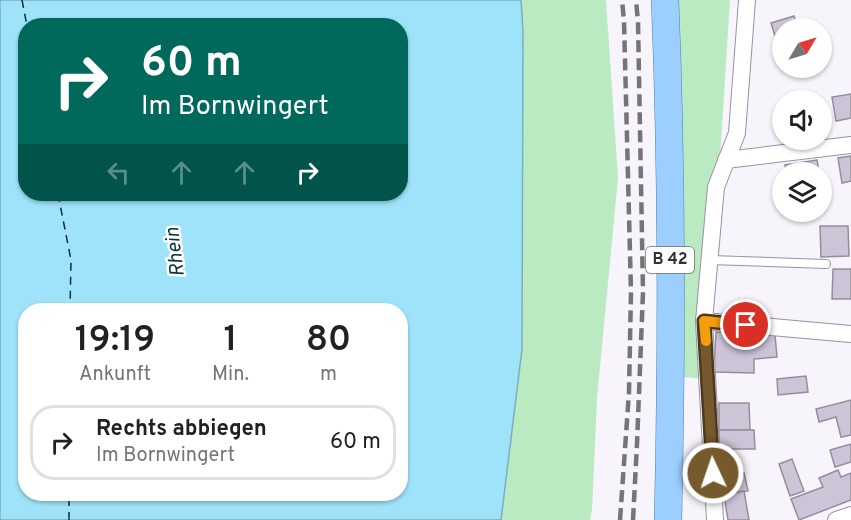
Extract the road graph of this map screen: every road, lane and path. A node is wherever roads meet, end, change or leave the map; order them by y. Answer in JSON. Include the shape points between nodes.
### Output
{"nodes":[{"id":1,"x":665,"y":0,"type":"edge"},
{"id":2,"x":747,"y":0,"type":"edge"},
{"id":3,"x":851,"y":145,"type":"edge"},
{"id":4,"x":726,"y":160,"type":"junction"},
{"id":5,"x":710,"y":260,"type":"junction"},
{"id":6,"x":826,"y":264,"type":"dead end"},
{"id":7,"x":704,"y":321,"type":"junction"},
{"id":8,"x":851,"y":334,"type":"edge"},
{"id":9,"x":851,"y":515,"type":"edge"},
{"id":10,"x":668,"y":520,"type":"edge"},
{"id":11,"x":715,"y":520,"type":"edge"},
{"id":12,"x":836,"y":520,"type":"edge"}],
"edges":[{"from":1,"to":10,"type":"main road","number":"B 42","via":[[670,304]]},
{"from":2,"to":4,"type":"street","via":[[737,132]]},
{"from":3,"to":4,"type":"street"},
{"from":4,"to":5,"type":"street","via":[[716,187]]},
{"from":5,"to":6,"type":"lane"},
{"from":5,"to":7,"type":"street"},
{"from":7,"to":8,"type":"street"},
{"from":7,"to":11,"type":"street"},
{"from":9,"to":12,"type":"street"}]}
